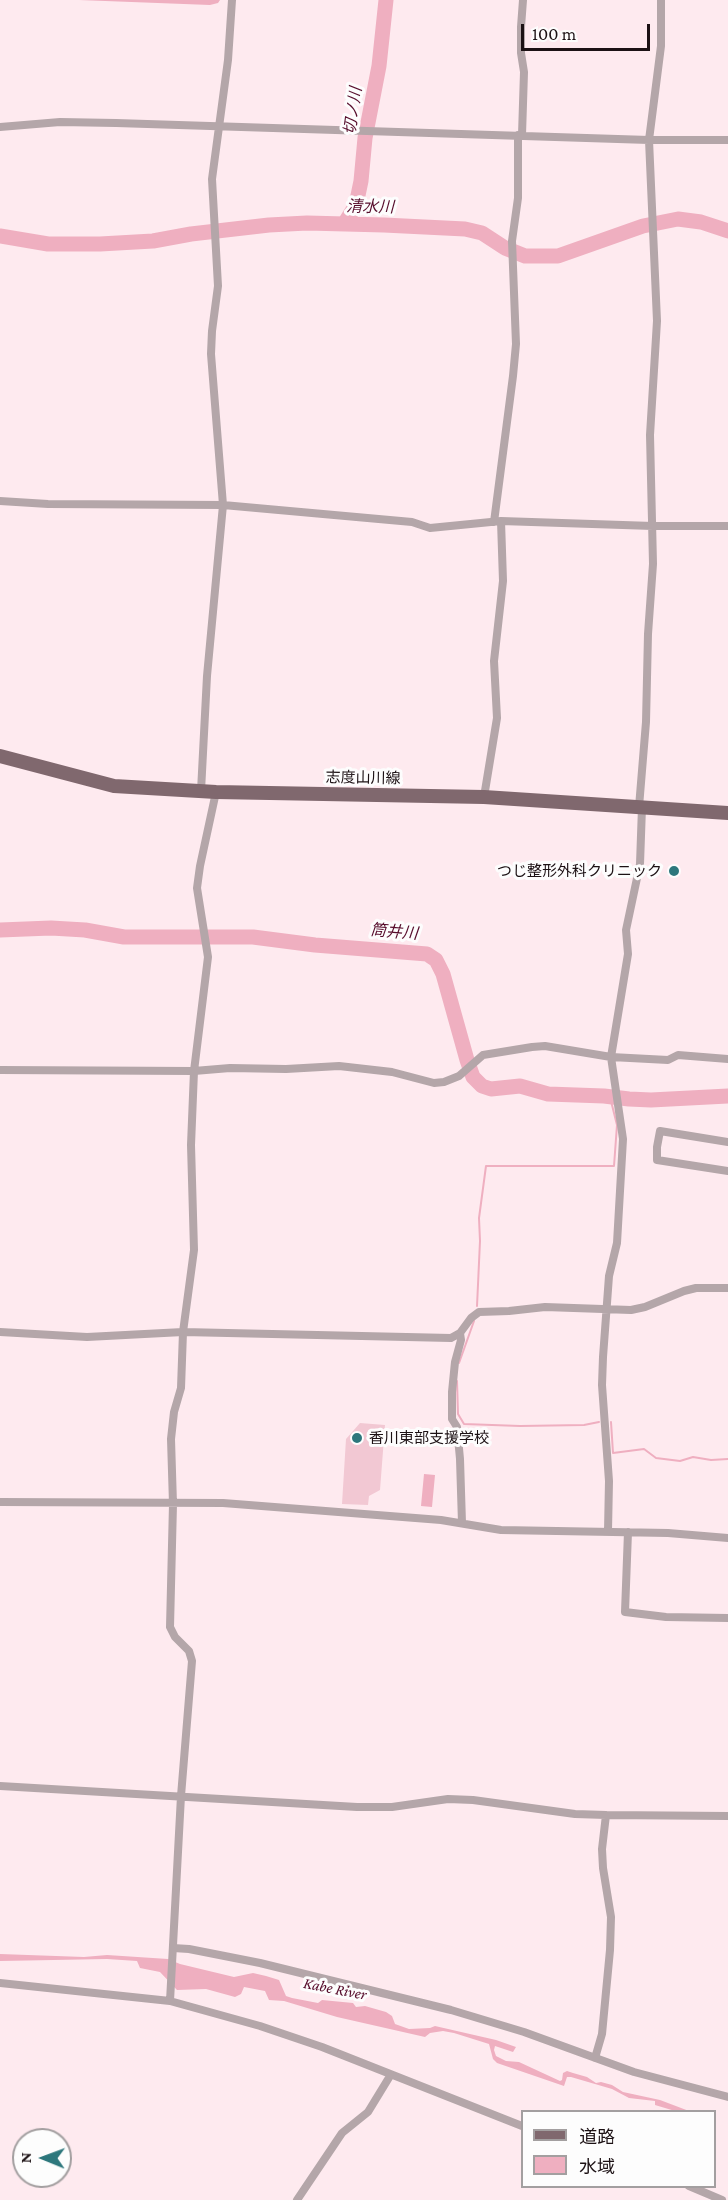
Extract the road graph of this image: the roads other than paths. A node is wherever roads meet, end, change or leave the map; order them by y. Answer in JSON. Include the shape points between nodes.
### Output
{"nodes":[{"id":1,"x":232,"y":0,"type":"edge"},
{"id":2,"x":523,"y":0,"type":"edge"},
{"id":3,"x":661,"y":0,"type":"edge"},
{"id":4,"x":220,"y":126,"type":"junction"},
{"id":5,"x":0,"y":127,"type":"edge"},
{"id":6,"x":520,"y":135,"type":"junction"},
{"id":7,"x":648,"y":140,"type":"junction"},
{"id":8,"x":728,"y":140,"type":"edge"},
{"id":9,"x":0,"y":501,"type":"edge"},
{"id":10,"x":223,"y":505,"type":"junction"},
{"id":11,"x":498,"y":522,"type":"junction"},
{"id":12,"x":653,"y":526,"type":"junction"},
{"id":13,"x":728,"y":526,"type":"edge"},
{"id":14,"x":0,"y":756,"type":"edge"},
{"id":15,"x":201,"y":791,"type":"junction"},
{"id":16,"x":216,"y":792,"type":"junction"},
{"id":17,"x":484,"y":797,"type":"junction"},
{"id":18,"x":641,"y":807,"type":"junction"},
{"id":19,"x":728,"y":813,"type":"edge"},
{"id":20,"x":612,"y":1057,"type":"junction"},
{"id":21,"x":728,"y":1059,"type":"edge"},
{"id":22,"x":0,"y":1070,"type":"edge"},
{"id":23,"x":194,"y":1071,"type":"junction"},
{"id":24,"x":728,"y":1142,"type":"edge"},
{"id":25,"x":728,"y":1171,"type":"edge"},
{"id":26,"x":728,"y":1288,"type":"edge"},
{"id":27,"x":606,"y":1309,"type":"junction"},
{"id":28,"x":0,"y":1332,"type":"edge"},
{"id":29,"x":183,"y":1332,"type":"junction"},
{"id":30,"x":460,"y":1333,"type":"junction"},
{"id":31,"x":0,"y":1502,"type":"edge"},
{"id":32,"x":172,"y":1504,"type":"junction"},
{"id":33,"x":462,"y":1523,"type":"junction"},
{"id":34,"x":608,"y":1531,"type":"junction"},
{"id":35,"x":628,"y":1532,"type":"junction"},
{"id":36,"x":728,"y":1539,"type":"edge"},
{"id":37,"x":728,"y":1618,"type":"edge"},
{"id":38,"x":0,"y":1786,"type":"edge"},
{"id":39,"x":181,"y":1796,"type":"junction"},
{"id":40,"x":606,"y":1815,"type":"junction"},
{"id":41,"x":728,"y":1816,"type":"edge"},
{"id":42,"x":173,"y":1951,"type":"junction"},
{"id":43,"x":0,"y":1983,"type":"edge"},
{"id":44,"x":171,"y":1998,"type":"junction"},
{"id":45,"x":595,"y":2058,"type":"junction"},
{"id":46,"x":390,"y":2076,"type":"junction"},
{"id":47,"x":728,"y":2097,"type":"edge"},
{"id":48,"x":521,"y":2126,"type":"edge"},
{"id":49,"x":692,"y":2188,"type":"edge"},
{"id":50,"x":297,"y":2200,"type":"edge"},
{"id":51,"x":722,"y":2200,"type":"edge"}],
"edges":[{"from":1,"to":4,"type":"street"},
{"from":2,"to":6,"type":"street"},
{"from":3,"to":7,"type":"street","via":[[661,46]]},
{"from":4,"to":5,"type":"street","via":[[60,122]]},
{"from":4,"to":6,"type":"street"},
{"from":4,"to":10,"type":"street","via":[[212,179],[218,286],[211,354]]},
{"from":6,"to":7,"type":"street"},
{"from":6,"to":11,"type":"street","via":[[512,241],[516,344]]},
{"from":7,"to":8,"type":"street"},
{"from":7,"to":12,"type":"street","via":[[657,321],[650,435]]},
{"from":9,"to":10,"type":"street"},
{"from":10,"to":11,"type":"street","via":[[412,522],[430,528]]},
{"from":10,"to":15,"type":"street"},
{"from":11,"to":12,"type":"street"},
{"from":11,"to":17,"type":"street","via":[[503,580],[494,661],[497,718]]},
{"from":12,"to":13,"type":"street"},
{"from":12,"to":18,"type":"street"},
{"from":14,"to":15,"type":"main road","name":"志度山川線","via":[[114,786]]},
{"from":15,"to":16,"type":"main road","name":"志度山川線"},
{"from":16,"to":17,"type":"main road","name":"志度山川線"},
{"from":16,"to":23,"type":"street","via":[[197,888],[208,957]]},
{"from":17,"to":18,"type":"main road","name":"志度山川線"},
{"from":18,"to":19,"type":"main road","name":"志度山川線"},
{"from":18,"to":20,"type":"street","via":[[640,864],[626,930],[628,954]]},
{"from":20,"to":21,"type":"street","via":[[668,1060],[678,1054]]},
{"from":20,"to":23,"type":"street","via":[[545,1046],[492,1052],[473,1062],[459,1076],[434,1083],[362,1067]]},
{"from":20,"to":27,"type":"street","via":[[623,1138],[617,1243]]},
{"from":22,"to":23,"type":"street"},
{"from":23,"to":29,"type":"street","via":[[194,1250]]},
{"from":24,"to":25,"type":"street","via":[[660,1131],[657,1147],[657,1160]]},
{"from":26,"to":27,"type":"street","via":[[696,1288],[645,1307]]},
{"from":27,"to":30,"type":"street","via":[[545,1307],[479,1312]]},
{"from":27,"to":34,"type":"street","via":[[602,1385],[609,1481]]},
{"from":28,"to":29,"type":"street","via":[[87,1337]]},
{"from":29,"to":30,"type":"street","via":[[424,1339],[451,1338]]},
{"from":29,"to":32,"type":"street","via":[[181,1388],[171,1439]]},
{"from":30,"to":33,"type":"street","via":[[452,1419],[457,1426]]},
{"from":31,"to":32,"type":"street"},
{"from":32,"to":33,"type":"street","via":[[274,1506]]},
{"from":32,"to":39,"type":"street","via":[[170,1627],[192,1661]]},
{"from":33,"to":34,"type":"street","via":[[501,1530]]},
{"from":34,"to":35,"type":"street"},
{"from":35,"to":36,"type":"street"},
{"from":35,"to":37,"type":"street","via":[[625,1612]]},
{"from":38,"to":39,"type":"street"},
{"from":39,"to":40,"type":"street","via":[[381,1807],[473,1800]]},
{"from":39,"to":42,"type":"street"},
{"from":40,"to":41,"type":"street"},
{"from":40,"to":45,"type":"street","via":[[602,1849],[611,1917],[610,1950],[602,2034]]},
{"from":42,"to":44,"type":"street"},
{"from":42,"to":45,"type":"street","via":[[189,1949],[260,1963],[452,2010]]},
{"from":43,"to":44,"type":"street"},
{"from":44,"to":46,"type":"street","via":[[322,2047]]},
{"from":45,"to":47,"type":"street"},
{"from":46,"to":48,"type":"street"},
{"from":46,"to":50,"type":"street","via":[[368,2112],[342,2133]]},
{"from":49,"to":51,"type":"street"}]}
